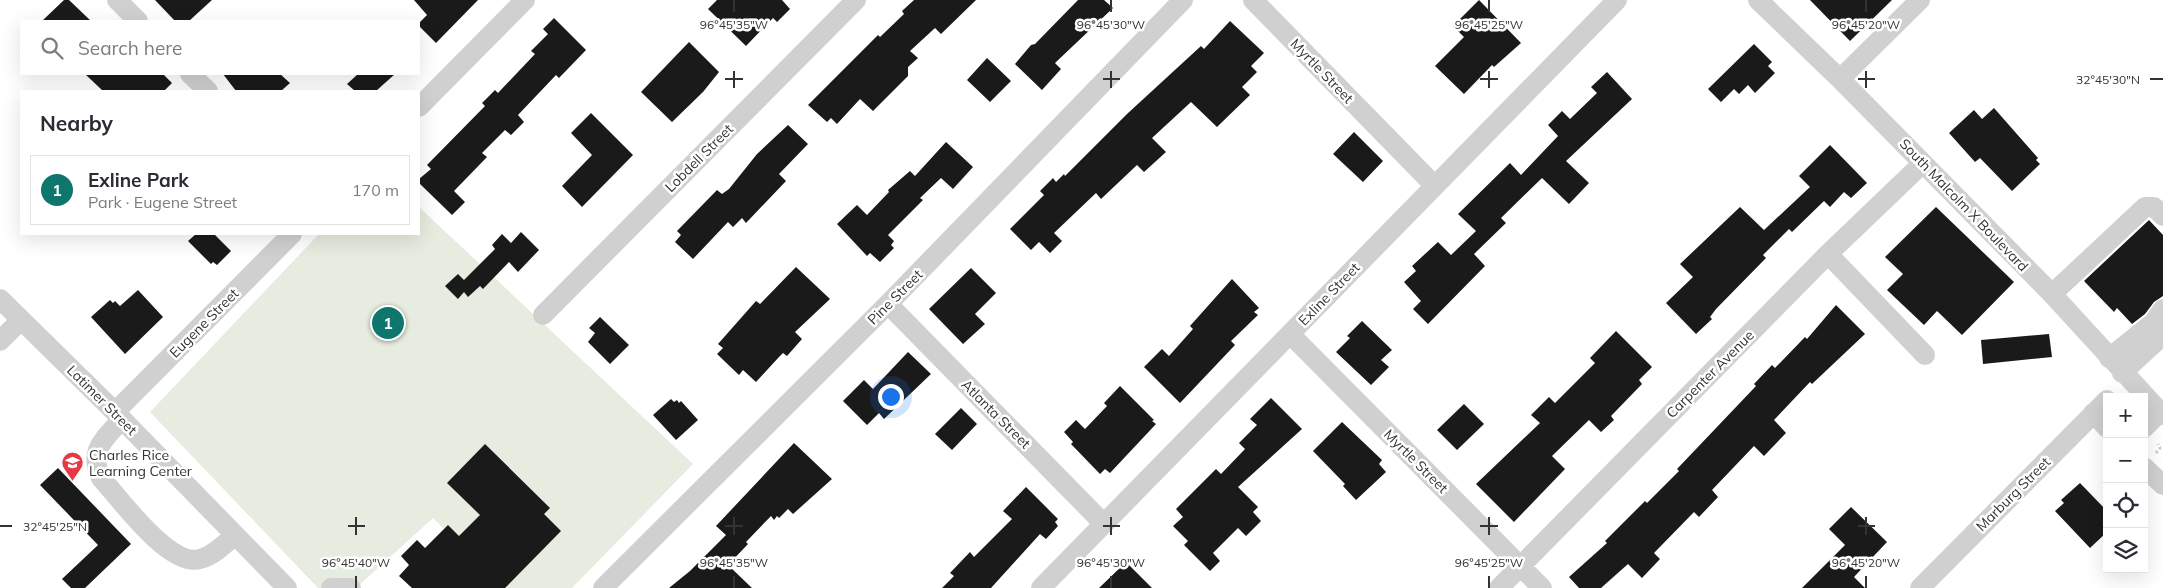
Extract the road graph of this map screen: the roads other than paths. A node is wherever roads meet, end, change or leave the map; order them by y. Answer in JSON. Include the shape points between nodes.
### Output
{"nodes":[{"id":1,"x":117,"y":0,"type":"edge"},
{"id":2,"x":856,"y":0,"type":"edge"},
{"id":3,"x":1183,"y":0,"type":"edge"},
{"id":4,"x":1253,"y":0,"type":"edge"},
{"id":5,"x":1617,"y":0,"type":"edge"},
{"id":6,"x":1758,"y":0,"type":"edge"},
{"id":7,"x":1920,"y":0,"type":"edge"},
{"id":8,"x":519,"y":2,"type":"edge"},
{"id":9,"x":137,"y":20,"type":"edge"},
{"id":10,"x":191,"y":75,"type":"edge"},
{"id":11,"x":1840,"y":79,"type":"junction"},
{"id":12,"x":207,"y":90,"type":"edge"},
{"id":13,"x":420,"y":106,"type":"edge"},
{"id":14,"x":1923,"y":163,"type":"junction"},
{"id":15,"x":1434,"y":185,"type":"junction"},
{"id":16,"x":2163,"y":216,"type":"edge"},
{"id":17,"x":291,"y":235,"type":"edge"},
{"id":18,"x":1828,"y":254,"type":"junction"},
{"id":19,"x":2052,"y":294,"type":"junction"},
{"id":20,"x":0,"y":299,"type":"edge"},
{"id":21,"x":888,"y":304,"type":"junction"},
{"id":22,"x":2163,"y":309,"type":"edge"},
{"id":23,"x":543,"y":315,"type":"dead end"},
{"id":24,"x":21,"y":320,"type":"junction"},
{"id":25,"x":1290,"y":334,"type":"junction"},
{"id":26,"x":2163,"y":335,"type":"edge"},
{"id":27,"x":0,"y":341,"type":"edge"},
{"id":28,"x":1925,"y":355,"type":"dead end"},
{"id":29,"x":2119,"y":370,"type":"junction"},
{"id":30,"x":2111,"y":393,"type":"edge"},
{"id":31,"x":2100,"y":407,"type":"edge"},
{"id":32,"x":2162,"y":414,"type":"edge"},
{"id":33,"x":119,"y":415,"type":"junction"},
{"id":34,"x":2148,"y":425,"type":"edge"},
{"id":35,"x":2148,"y":471,"type":"edge"},
{"id":36,"x":2163,"y":485,"type":"edge"},
{"id":37,"x":1104,"y":524,"type":"junction"},
{"id":38,"x":236,"y":535,"type":"junction"},
{"id":39,"x":1520,"y":566,"type":"junction"},
{"id":40,"x":287,"y":588,"type":"edge"},
{"id":41,"x":331,"y":588,"type":"edge"},
{"id":42,"x":351,"y":588,"type":"edge"},
{"id":43,"x":603,"y":588,"type":"edge"},
{"id":44,"x":1041,"y":588,"type":"edge"},
{"id":45,"x":1499,"y":588,"type":"edge"},
{"id":46,"x":1542,"y":588,"type":"edge"},
{"id":47,"x":1920,"y":588,"type":"edge"}],
"edges":[{"from":1,"to":9,"type":"street"},
{"from":2,"to":23,"type":"street","name":"Lobdell Street"},
{"from":3,"to":21,"type":"street","name":"Pine Street"},
{"from":4,"to":15,"type":"street","name":"Myrtle Street"},
{"from":5,"to":15,"type":"street","name":"Exline Street"},
{"from":6,"to":11,"type":"street","name":"South Malcolm X Boulevard"},
{"from":7,"to":11,"type":"street"},
{"from":8,"to":13,"type":"street"},
{"from":10,"to":12,"type":"street"},
{"from":11,"to":14,"type":"street","name":"South Malcolm X Boulevard"},
{"from":14,"to":18,"type":"street","name":"Carpenter Avenue"},
{"from":14,"to":19,"type":"street","name":"South Malcolm X Boulevard"},
{"from":15,"to":25,"type":"street","name":"Exline Street"},
{"from":16,"to":19,"type":"street","via":[[2154,207],[2144,207]]},
{"from":17,"to":33,"type":"street","name":"Eugene Street"},
{"from":18,"to":28,"type":"street"},
{"from":18,"to":39,"type":"street","name":"Carpenter Avenue"},
{"from":19,"to":29,"type":"street","name":"South Malcolm X Boulevard"},
{"from":20,"to":24,"type":"street","name":"Latimer Street"},
{"from":21,"to":37,"type":"street","name":"Atlanta Street"},
{"from":21,"to":43,"type":"street","name":"Pine Street"},
{"from":22,"to":29,"type":"street"},
{"from":24,"to":27,"type":"street"},
{"from":24,"to":33,"type":"street","name":"Latimer Street"},
{"from":25,"to":37,"type":"street","name":"Exline Street"},
{"from":25,"to":39,"type":"street","name":"Myrtle Street"},
{"from":26,"to":29,"type":"street"},
{"from":29,"to":30,"type":"street"},
{"from":29,"to":32,"type":"street","name":"South Malcolm X Boulevard"},
{"from":31,"to":47,"type":"street","name":"Marburg Street"},
{"from":32,"to":34,"type":"street"},
{"from":33,"to":38,"type":"street","name":"Latimer Street"},
{"from":33,"to":38,"type":"street","name":"Eugene Street","via":[[95,454],[96,465],[102,478],[165,548],[184,559],[199,560]]},
{"from":35,"to":36,"type":"street"},
{"from":37,"to":44,"type":"street","name":"Exline Street"},
{"from":38,"to":40,"type":"street","name":"Latimer Street"},
{"from":39,"to":45,"type":"street","name":"Carpenter Avenue"},
{"from":39,"to":46,"type":"street","name":"Myrtle Street"},
{"from":41,"to":42,"type":"street"}]}
